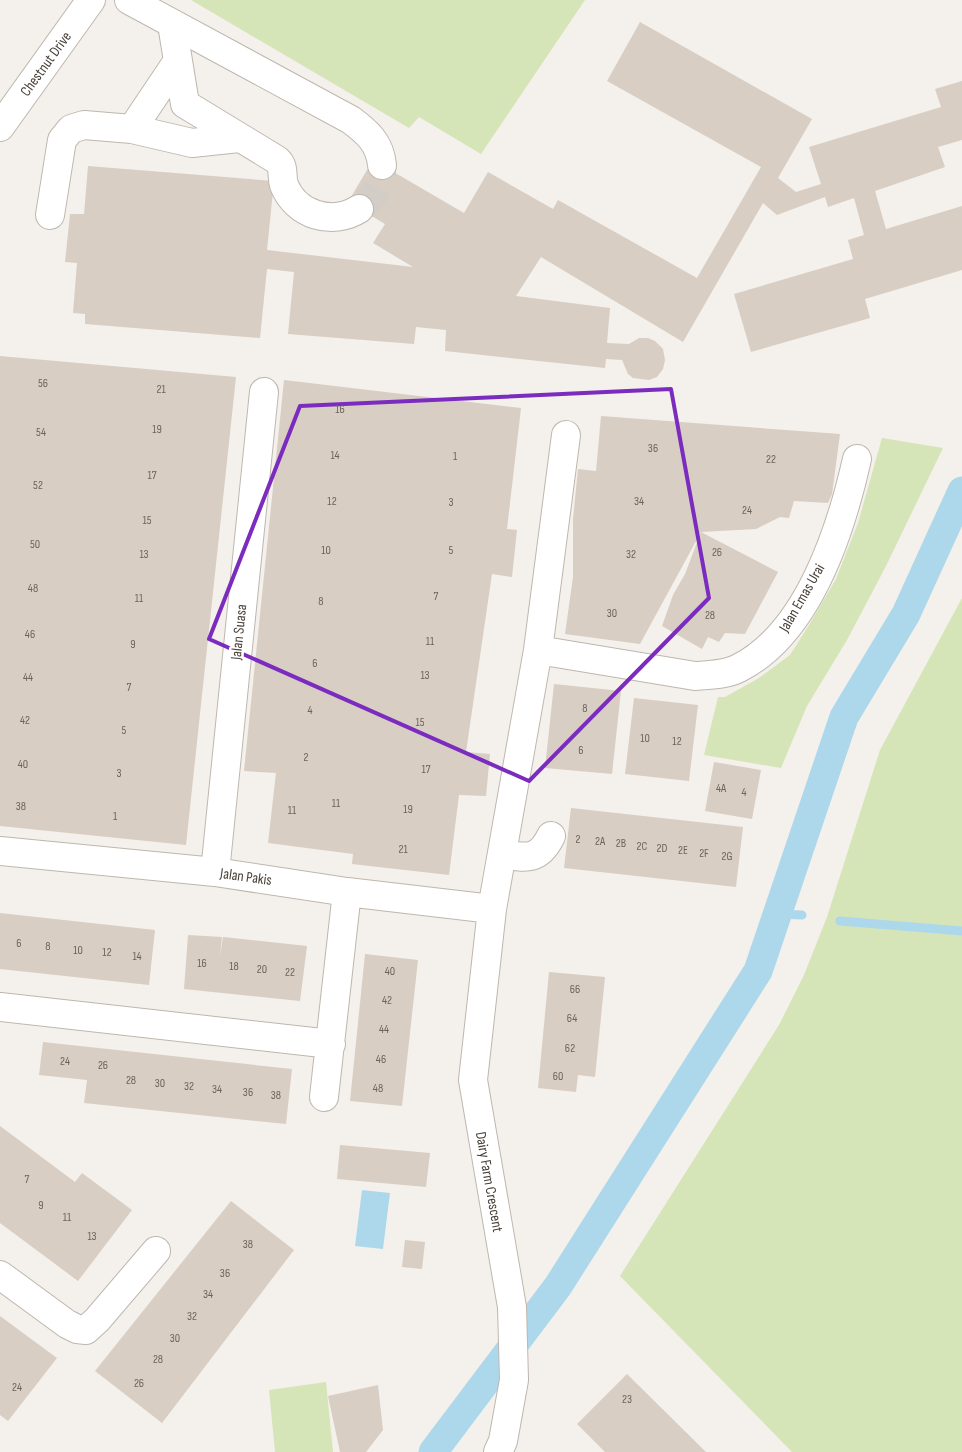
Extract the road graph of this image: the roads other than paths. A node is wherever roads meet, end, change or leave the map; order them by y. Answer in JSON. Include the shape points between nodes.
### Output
{"nodes":[{"id":1,"x":91,"y":0,"type":"edge"},
{"id":2,"x":129,"y":0,"type":"edge"},
{"id":3,"x":172,"y":24,"type":"junction"},
{"id":4,"x":177,"y":62,"type":"junction"},
{"id":5,"x":0,"y":127,"type":"edge"},
{"id":6,"x":132,"y":129,"type":"junction"},
{"id":7,"x":239,"y":138,"type":"junction"},
{"id":8,"x":382,"y":165,"type":"tunnel mouth"},
{"id":9,"x":359,"y":209,"type":"tunnel mouth"},
{"id":10,"x":50,"y":215,"type":"dead end"},
{"id":11,"x":264,"y":392,"type":"dead end"},
{"id":12,"x":566,"y":435,"type":"dead end"},
{"id":13,"x":857,"y":459,"type":"dead end"},
{"id":14,"x":538,"y":650,"type":"junction"},
{"id":15,"x":550,"y":836,"type":"dead end"},
{"id":16,"x":0,"y":851,"type":"edge"},
{"id":17,"x":502,"y":854,"type":"junction"},
{"id":18,"x":215,"y":872,"type":"junction"},
{"id":19,"x":347,"y":892,"type":"junction"},
{"id":20,"x":492,"y":909,"type":"junction"},
{"id":21,"x":0,"y":1007,"type":"edge"},
{"id":22,"x":331,"y":1044,"type":"junction"},
{"id":23,"x":324,"y":1097,"type":"dead end"},
{"id":24,"x":156,"y":1251,"type":"dead end"},
{"id":25,"x":0,"y":1275,"type":"edge"},
{"id":26,"x":498,"y":1452,"type":"edge"}],
"edges":[{"from":1,"to":5,"type":"street","name":"Chestnut Drive"},
{"from":2,"to":3,"type":"street"},
{"from":3,"to":4,"type":"street"},
{"from":3,"to":8,"type":"street","via":[[351,120],[372,136]]},
{"from":4,"to":6,"type":"street"},
{"from":4,"to":7,"type":"street","via":[[184,104]]},
{"from":6,"to":7,"type":"street","via":[[192,143]]},
{"from":6,"to":10,"type":"street","via":[[84,125],[71,129],[62,140]]},
{"from":7,"to":9,"type":"street","via":[[281,163],[284,183],[292,199],[305,210],[332,218]]},
{"from":11,"to":18,"type":"street","name":"Jalan Suasa"},
{"from":12,"to":14,"type":"street"},
{"from":13,"to":14,"type":"street","name":"Jalan Emas Urai","via":[[842,517],[820,571],[791,623],[772,646],[738,669],[694,676]]},
{"from":14,"to":17,"type":"street"},
{"from":15,"to":17,"type":"street","via":[[538,854],[521,857]]},
{"from":16,"to":18,"type":"street","name":"Jalan Pakis"},
{"from":17,"to":20,"type":"street"},
{"from":18,"to":19,"type":"street","name":"Jalan Pakis"},
{"from":19,"to":20,"type":"street","name":"Jalan Pakis"},
{"from":19,"to":22,"type":"street"},
{"from":20,"to":26,"type":"street","name":"Dairy Farm Crescent","via":[[473,1080],[512,1308],[514,1380]]},
{"from":21,"to":22,"type":"street"},
{"from":22,"to":23,"type":"street"},
{"from":24,"to":25,"type":"street","via":[[86,1330],[67,1324]]}]}
